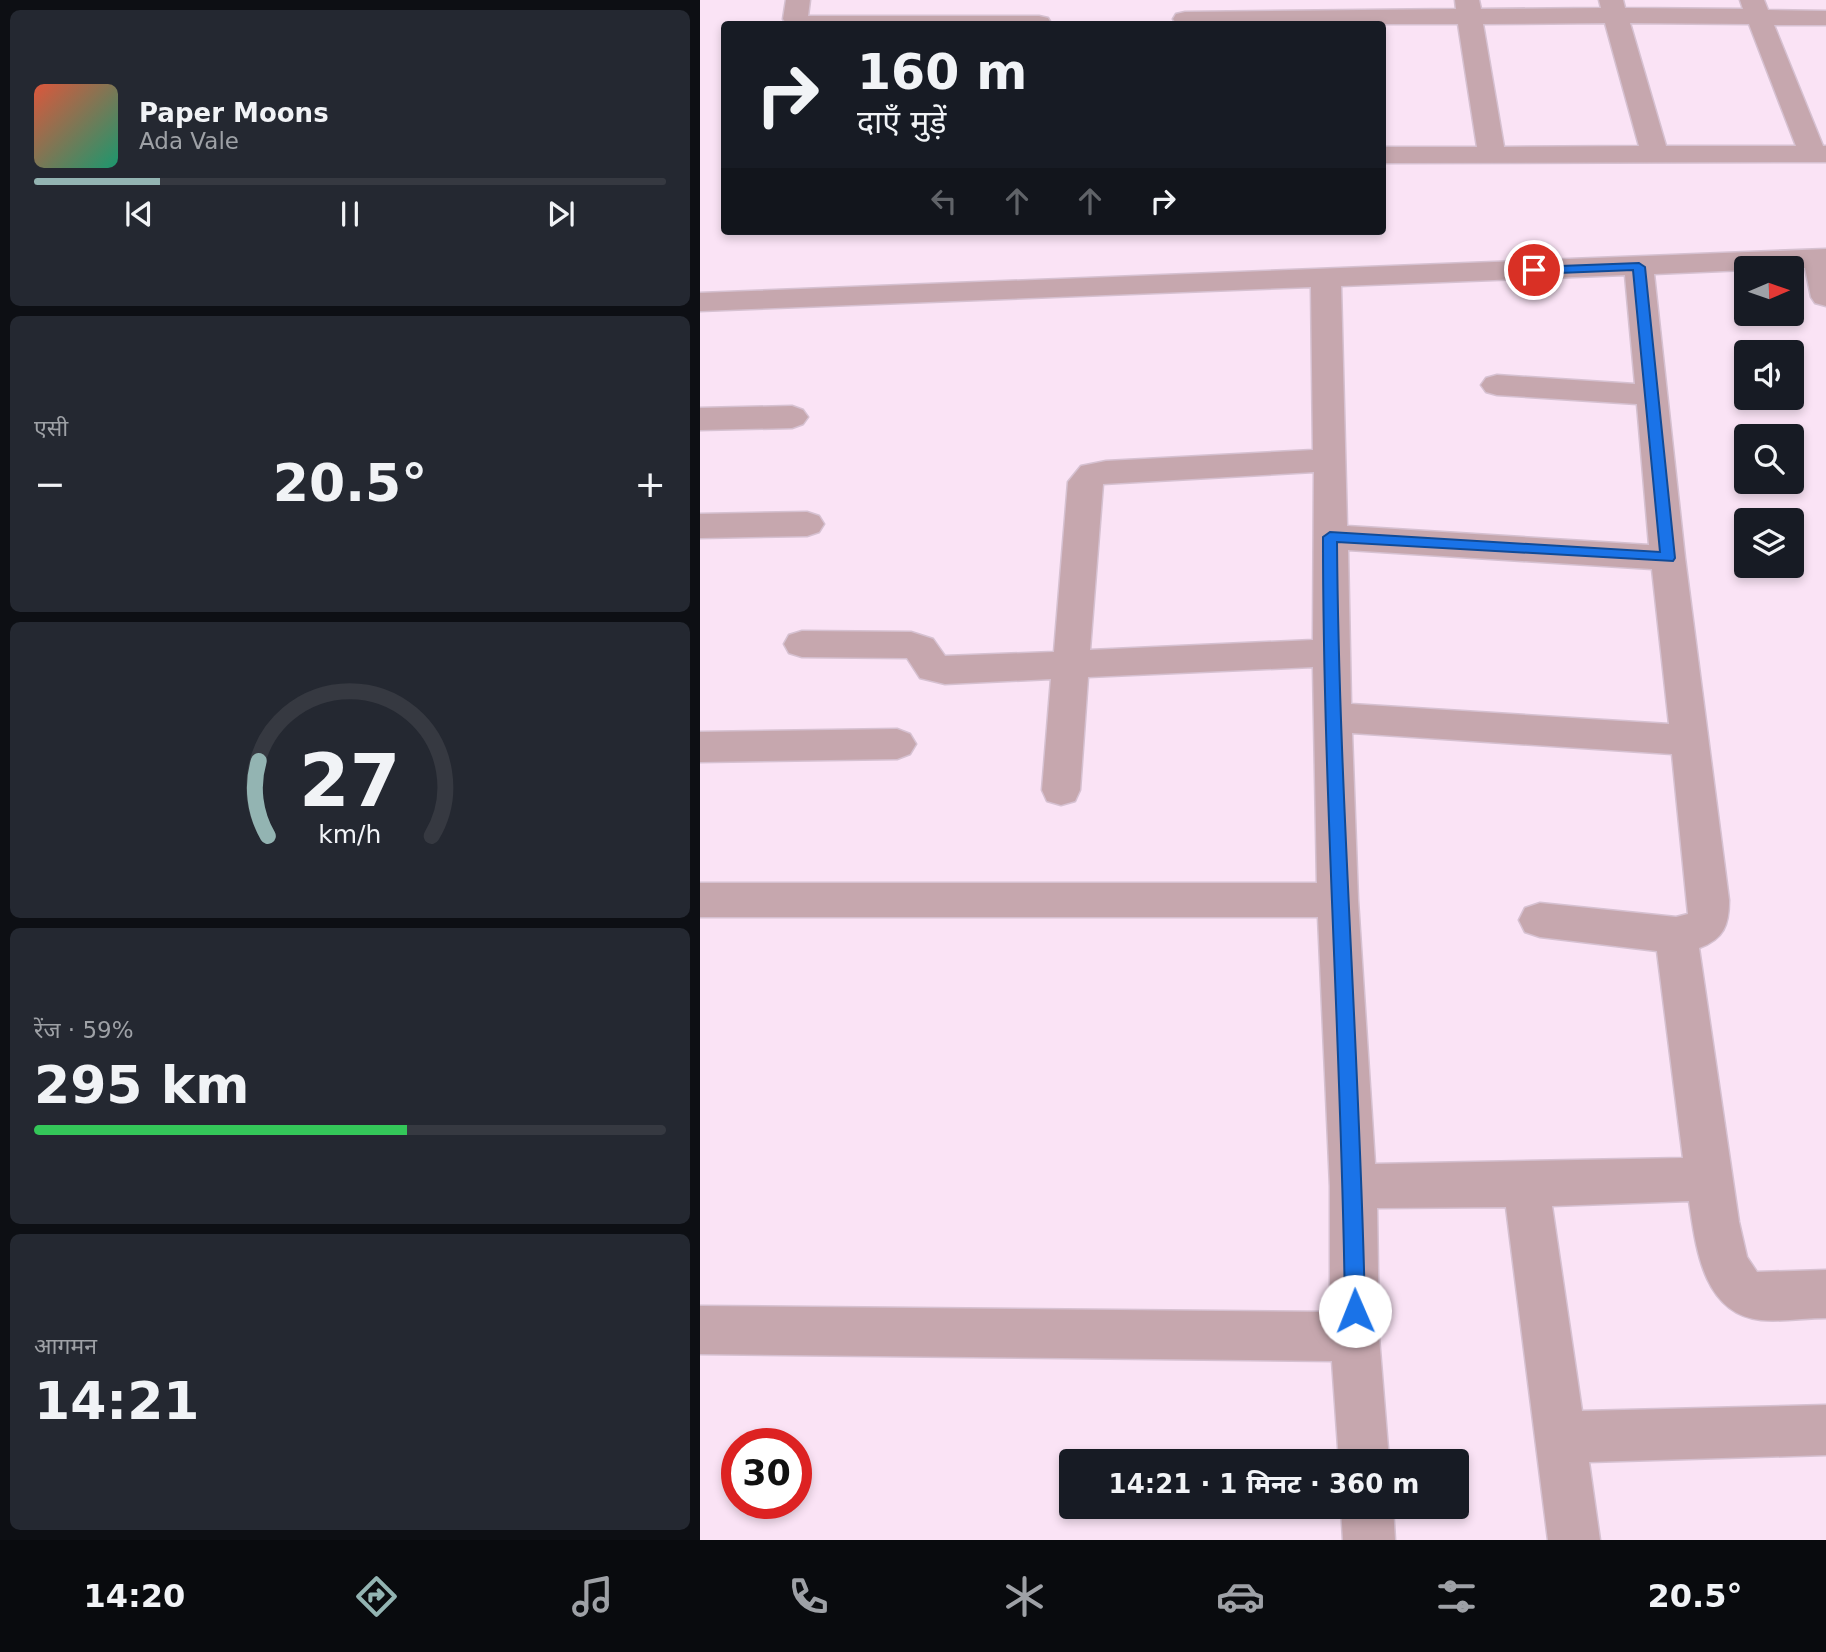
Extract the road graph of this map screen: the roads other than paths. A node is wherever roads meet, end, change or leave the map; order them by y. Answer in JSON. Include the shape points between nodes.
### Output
{"nodes":[{"id":1,"x":798,"y":0,"type":"edge"},
{"id":2,"x":1614,"y":7,"type":"edge"},
{"id":3,"x":1755,"y":8,"type":"edge"},
{"id":4,"x":1469,"y":9,"type":"edge"},
{"id":5,"x":1185,"y":14,"type":"edge"},
{"id":6,"x":1334,"y":15,"type":"edge"},
{"id":7,"x":1040,"y":16,"type":"edge"},
{"id":8,"x":1826,"y":18,"type":"edge"},
{"id":9,"x":800,"y":21,"type":"edge"},
{"id":10,"x":871,"y":21,"type":"edge"},
{"id":11,"x":1654,"y":153,"type":"junction"},
{"id":12,"x":1492,"y":154,"type":"junction"},
{"id":13,"x":1820,"y":154,"type":"edge"},
{"id":14,"x":1386,"y":155,"type":"edge"},
{"id":15,"x":1821,"y":258,"type":"edge"},
{"id":16,"x":1639,"y":267,"type":"junction"},
{"id":17,"x":1326,"y":278,"type":"junction"},
{"id":18,"x":1826,"y":297,"type":"edge"},
{"id":19,"x":700,"y":302,"type":"edge"},
{"id":20,"x":1497,"y":385,"type":"dead end"},
{"id":21,"x":1651,"y":395,"type":"junction"},
{"id":22,"x":792,"y":417,"type":"dead end"},
{"id":23,"x":700,"y":419,"type":"edge"},
{"id":24,"x":1330,"y":460,"type":"junction"},
{"id":25,"x":807,"y":524,"type":"dead end"},
{"id":26,"x":700,"y":526,"type":"edge"},
{"id":27,"x":1330,"y":537,"type":"junction"},
{"id":28,"x":1668,"y":558,"type":"junction"},
{"id":29,"x":802,"y":644,"type":"dead end"},
{"id":30,"x":1331,"y":653,"type":"junction"},
{"id":31,"x":1073,"y":663,"type":"junction"},
{"id":32,"x":1333,"y":718,"type":"junction"},
{"id":33,"x":1691,"y":740,"type":"junction"},
{"id":34,"x":897,"y":744,"type":"dead end"},
{"id":35,"x":700,"y":747,"type":"edge"},
{"id":36,"x":1061,"y":790,"type":"dead end"},
{"id":37,"x":700,"y":900,"type":"edge"},
{"id":38,"x":1338,"y":900,"type":"junction"},
{"id":39,"x":1540,"y":920,"type":"dead end"},
{"id":40,"x":1676,"y":935,"type":"junction"},
{"id":41,"x":1709,"y":1179,"type":"junction"},
{"id":42,"x":1526,"y":1185,"type":"junction"},
{"id":43,"x":1353,"y":1186,"type":"junction"},
{"id":44,"x":1826,"y":1294,"type":"edge"},
{"id":45,"x":700,"y":1330,"type":"edge"},
{"id":46,"x":1355,"y":1337,"type":"junction"},
{"id":47,"x":1826,"y":1430,"type":"edge"},
{"id":48,"x":1559,"y":1437,"type":"junction"},
{"id":49,"x":1363,"y":1449,"type":"edge"},
{"id":50,"x":1368,"y":1519,"type":"edge"},
{"id":51,"x":1369,"y":1540,"type":"edge"},
{"id":52,"x":1574,"y":1540,"type":"edge"}],
"edges":[{"from":1,"to":9,"type":"street","via":[[795,19]]},
{"from":2,"to":3,"type":"street"},
{"from":2,"to":4,"type":"street"},
{"from":2,"to":11,"type":"street"},
{"from":3,"to":8,"type":"street"},
{"from":3,"to":13,"type":"street"},
{"from":4,"to":6,"type":"street"},
{"from":4,"to":12,"type":"street"},
{"from":5,"to":6,"type":"street"},
{"from":7,"to":10,"type":"street"},
{"from":11,"to":12,"type":"street"},
{"from":11,"to":13,"type":"street"},
{"from":12,"to":14,"type":"street"},
{"from":15,"to":16,"type":"street"},
{"from":15,"to":18,"type":"street"},
{"from":16,"to":17,"type":"street"},
{"from":16,"to":21,"type":"street"},
{"from":17,"to":19,"type":"street"},
{"from":17,"to":24,"type":"street"},
{"from":20,"to":21,"type":"street"},
{"from":21,"to":28,"type":"street"},
{"from":22,"to":23,"type":"street"},
{"from":24,"to":27,"type":"street"},
{"from":24,"to":31,"type":"street","via":[[1093,474],[1085,482]]},
{"from":25,"to":26,"type":"street"},
{"from":27,"to":28,"type":"street"},
{"from":27,"to":30,"type":"street"},
{"from":28,"to":33,"type":"street"},
{"from":29,"to":31,"type":"street","via":[[911,645],[920,649],[933,668],[945,670]]},
{"from":30,"to":31,"type":"street"},
{"from":30,"to":32,"type":"street"},
{"from":31,"to":36,"type":"street"},
{"from":32,"to":33,"type":"street"},
{"from":32,"to":38,"type":"street"},
{"from":33,"to":40,"type":"street","via":[[1708,922],[1695,932]]},
{"from":34,"to":35,"type":"street"},
{"from":37,"to":38,"type":"street"},
{"from":38,"to":43,"type":"street"},
{"from":39,"to":40,"type":"street"},
{"from":40,"to":41,"type":"street"},
{"from":41,"to":42,"type":"street"},
{"from":41,"to":44,"type":"street","via":[[1732,1281],[1745,1293],[1766,1296]]},
{"from":42,"to":43,"type":"street"},
{"from":42,"to":48,"type":"street"},
{"from":43,"to":46,"type":"street"},
{"from":45,"to":46,"type":"street"},
{"from":46,"to":49,"type":"street"},
{"from":47,"to":48,"type":"street"},
{"from":48,"to":52,"type":"street"},
{"from":50,"to":51,"type":"street"}]}
